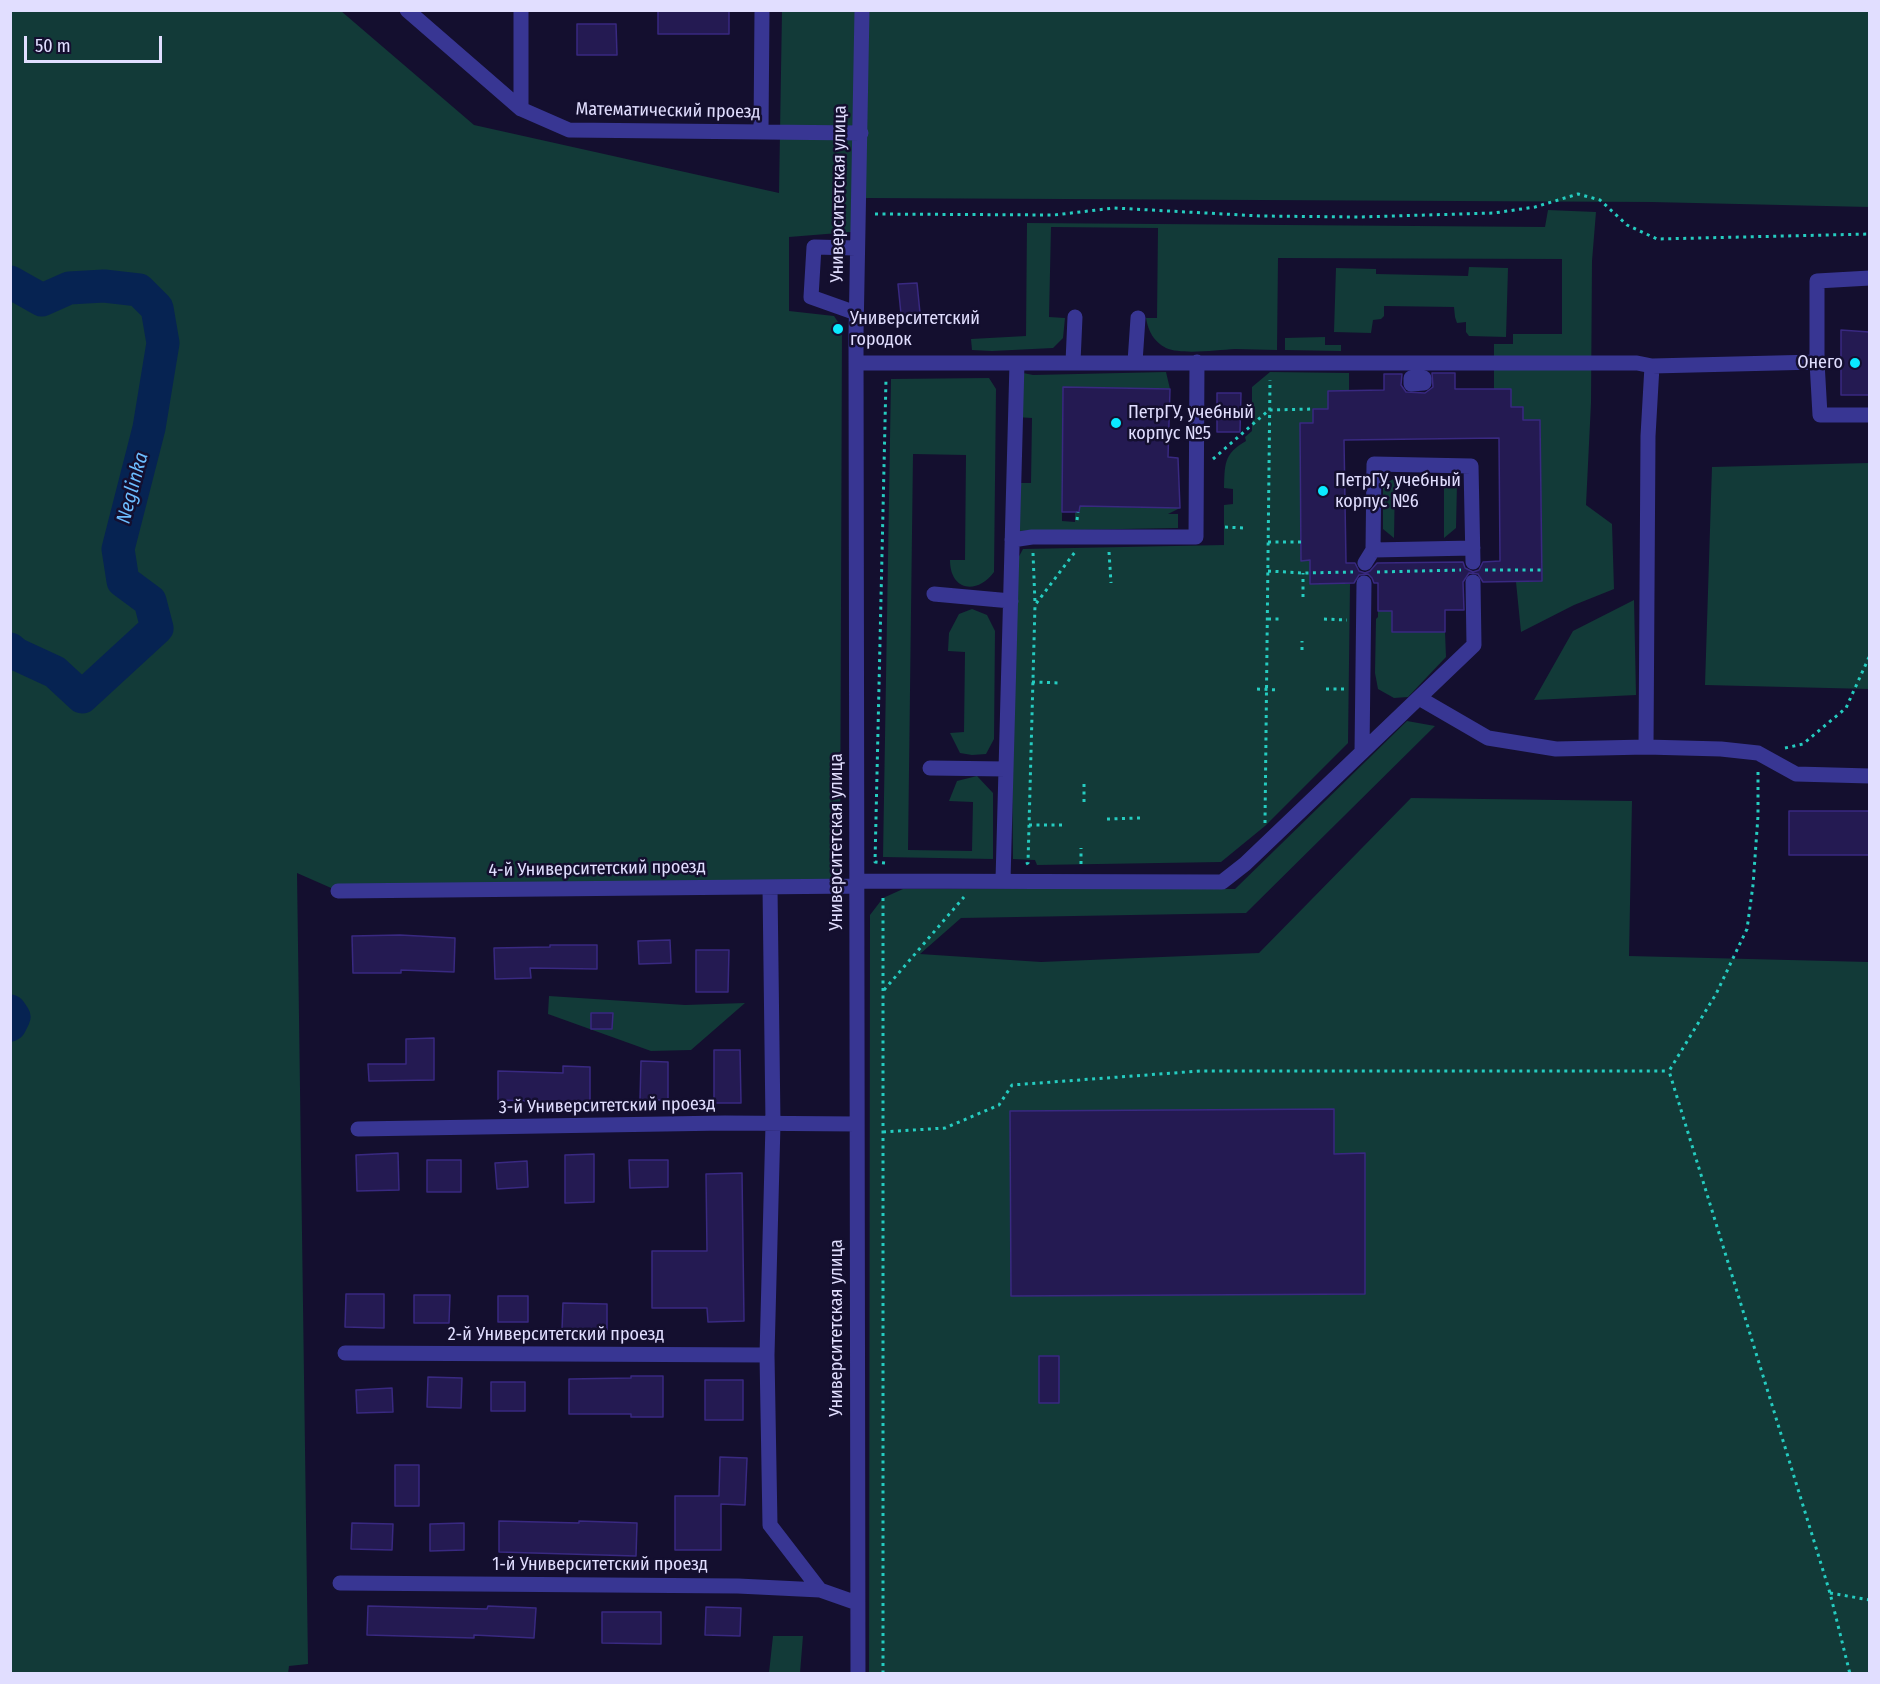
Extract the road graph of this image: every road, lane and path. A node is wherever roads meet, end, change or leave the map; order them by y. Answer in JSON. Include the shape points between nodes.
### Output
{"nodes":[{"id":1,"x":407,"y":10,"type":"edge"},
{"id":2,"x":520,"y":10,"type":"edge"},
{"id":3,"x":762,"y":10,"type":"edge"},
{"id":4,"x":862,"y":10,"type":"edge"},
{"id":5,"x":521,"y":109,"type":"junction"},
{"id":6,"x":761,"y":132,"type":"junction"},
{"id":7,"x":861,"y":133,"type":"junction"},
{"id":8,"x":858,"y":214,"type":"junction"},
{"id":9,"x":1869,"y":234,"type":"edge"},
{"id":10,"x":856,"y":248,"type":"junction"},
{"id":11,"x":1869,"y":278,"type":"edge"},
{"id":12,"x":856,"y":313,"type":"junction"},
{"id":13,"x":1075,"y":317,"type":"dead end"},
{"id":14,"x":1138,"y":318,"type":"dead end"},
{"id":15,"x":1073,"y":362,"type":"junction"},
{"id":16,"x":1135,"y":362,"type":"junction"},
{"id":17,"x":1197,"y":362,"type":"junction"},
{"id":18,"x":1817,"y":362,"type":"junction"},
{"id":19,"x":856,"y":363,"type":"junction"},
{"id":20,"x":1017,"y":363,"type":"junction"},
{"id":21,"x":1652,"y":366,"type":"junction"},
{"id":22,"x":1270,"y":372,"type":"dead end"},
{"id":23,"x":886,"y":374,"type":"dead end"},
{"id":24,"x":1313,"y":409,"type":"dead end"},
{"id":25,"x":1269,"y":410,"type":"junction"},
{"id":26,"x":1869,"y":415,"type":"edge"},
{"id":27,"x":1197,"y":473,"type":"junction"},
{"id":28,"x":1225,"y":527,"type":"dead end"},
{"id":29,"x":1244,"y":528,"type":"dead end"},
{"id":30,"x":1032,"y":537,"type":"junction"},
{"id":31,"x":1012,"y":540,"type":"junction"},
{"id":32,"x":1268,"y":542,"type":"junction"},
{"id":33,"x":1301,"y":542,"type":"dead end"},
{"id":34,"x":1109,"y":547,"type":"dead end"},
{"id":35,"x":1473,"y":563,"type":"junction"},
{"id":36,"x":1367,"y":568,"type":"junction"},
{"id":37,"x":1542,"y":570,"type":"dead end"},
{"id":38,"x":1268,"y":572,"type":"junction"},
{"id":39,"x":1303,"y":573,"type":"junction"},
{"id":40,"x":1473,"y":582,"type":"dead end"},
{"id":41,"x":1111,"y":583,"type":"dead end"},
{"id":42,"x":934,"y":594,"type":"dead end"},
{"id":43,"x":1303,"y":597,"type":"dead end"},
{"id":44,"x":1011,"y":601,"type":"junction"},
{"id":45,"x":1035,"y":605,"type":"dead end"},
{"id":46,"x":1267,"y":619,"type":"junction"},
{"id":47,"x":1281,"y":619,"type":"dead end"},
{"id":48,"x":1324,"y":619,"type":"dead end"},
{"id":49,"x":1350,"y":620,"type":"dead end"},
{"id":50,"x":1302,"y":641,"type":"dead end"},
{"id":51,"x":1302,"y":650,"type":"dead end"},
{"id":52,"x":1869,"y":655,"type":"edge"},
{"id":53,"x":1032,"y":682,"type":"dead end"},
{"id":54,"x":1061,"y":683,"type":"dead end"},
{"id":55,"x":1326,"y":689,"type":"dead end"},
{"id":56,"x":1348,"y":689,"type":"dead end"},
{"id":57,"x":1257,"y":690,"type":"dead end"},
{"id":58,"x":1266,"y":690,"type":"junction"},
{"id":59,"x":1279,"y":690,"type":"dead end"},
{"id":60,"x":1419,"y":698,"type":"junction"},
{"id":61,"x":1646,"y":747,"type":"junction"},
{"id":62,"x":1362,"y":752,"type":"junction"},
{"id":63,"x":1758,"y":753,"type":"junction"},
{"id":64,"x":930,"y":768,"type":"dead end"},
{"id":65,"x":1006,"y":769,"type":"junction"},
{"id":66,"x":1869,"y":776,"type":"edge"},
{"id":67,"x":1084,"y":783,"type":"dead end"},
{"id":68,"x":1084,"y":802,"type":"dead end"},
{"id":69,"x":1140,"y":818,"type":"dead end"},
{"id":70,"x":1107,"y":819,"type":"dead end"},
{"id":71,"x":1029,"y":825,"type":"dead end"},
{"id":72,"x":1062,"y":825,"type":"dead end"},
{"id":73,"x":1265,"y":826,"type":"dead end"},
{"id":74,"x":1081,"y":848,"type":"dead end"},
{"id":75,"x":885,"y":863,"type":"dead end"},
{"id":76,"x":1081,"y":864,"type":"dead end"},
{"id":77,"x":1003,"y":880,"type":"junction"},
{"id":78,"x":977,"y":881,"type":"junction"},
{"id":79,"x":882,"y":882,"type":"junction"},
{"id":80,"x":857,"y":884,"type":"junction"},
{"id":81,"x":770,"y":887,"type":"junction"},
{"id":82,"x":338,"y":891,"type":"dead end"},
{"id":83,"x":883,"y":991,"type":"junction"},
{"id":84,"x":1669,"y":1071,"type":"junction"},
{"id":85,"x":773,"y":1124,"type":"junction"},
{"id":86,"x":857,"y":1124,"type":"junction"},
{"id":87,"x":358,"y":1129,"type":"dead end"},
{"id":88,"x":883,"y":1132,"type":"junction"},
{"id":89,"x":345,"y":1353,"type":"dead end"},
{"id":90,"x":767,"y":1355,"type":"junction"},
{"id":91,"x":340,"y":1583,"type":"dead end"},
{"id":92,"x":820,"y":1590,"type":"junction"},
{"id":93,"x":1830,"y":1593,"type":"junction"},
{"id":94,"x":1869,"y":1600,"type":"edge"},
{"id":95,"x":857,"y":1603,"type":"junction"},
{"id":96,"x":858,"y":1674,"type":"edge"},
{"id":97,"x":883,"y":1674,"type":"edge"},
{"id":98,"x":1850,"y":1674,"type":"edge"}],
"edges":[{"from":1,"to":5,"type":"street","name":"Математический проезд"},
{"from":2,"to":5,"type":"street"},
{"from":3,"to":6,"type":"street"},
{"from":4,"to":7,"type":"street","name":"Университетская улица"},
{"from":5,"to":6,"type":"street","name":"Математический проезд","via":[[569,130]]},
{"from":6,"to":7,"type":"street","name":"Математический проезд"},
{"from":7,"to":8,"type":"street","name":"Университетская улица"},
{"from":8,"to":9,"type":"path","via":[[1054,215],[1114,208],[1260,216],[1404,216],[1494,213],[1535,207],[1578,194],[1600,200],[1627,225],[1657,239]]},
{"from":8,"to":10,"type":"street","name":"Университетская улица"},
{"from":10,"to":12,"type":"street","name":"Университетская улица"},
{"from":10,"to":12,"type":"street","via":[[814,247],[811,297]]},
{"from":11,"to":18,"type":"street","via":[[1817,281]]},
{"from":12,"to":19,"type":"street","name":"Университетская улица"},
{"from":13,"to":15,"type":"street"},
{"from":14,"to":16,"type":"street"},
{"from":15,"to":16,"type":"street"},
{"from":15,"to":20,"type":"street"},
{"from":16,"to":17,"type":"street"},
{"from":17,"to":21,"type":"street"},
{"from":17,"to":27,"type":"street"},
{"from":18,"to":21,"type":"street"},
{"from":18,"to":26,"type":"street","via":[[1820,415]]},
{"from":19,"to":20,"type":"street"},
{"from":19,"to":80,"type":"street","name":"Университетская улица"},
{"from":20,"to":31,"type":"street"},
{"from":21,"to":61,"type":"street"},
{"from":22,"to":25,"type":"path"},
{"from":23,"to":75,"type":"path","via":[[875,862]]},
{"from":24,"to":25,"type":"path"},
{"from":25,"to":27,"type":"path"},
{"from":25,"to":32,"type":"path"},
{"from":27,"to":30,"type":"street","via":[[1196,537]]},
{"from":28,"to":29,"type":"path"},
{"from":30,"to":31,"type":"street"},
{"from":30,"to":45,"type":"path"},
{"from":31,"to":44,"type":"street"},
{"from":32,"to":33,"type":"path"},
{"from":32,"to":38,"type":"path"},
{"from":34,"to":41,"type":"path"},
{"from":35,"to":36,"type":"street"},
{"from":35,"to":36,"type":"path"},
{"from":35,"to":36,"type":"street","via":[[1472,466],[1374,464]]},
{"from":35,"to":37,"type":"path"},
{"from":36,"to":39,"type":"path"},
{"from":36,"to":62,"type":"street"},
{"from":38,"to":39,"type":"path"},
{"from":38,"to":46,"type":"path"},
{"from":39,"to":43,"type":"path"},
{"from":40,"to":60,"type":"street","name":"4-й Университетский проезд","via":[[1474,645]]},
{"from":42,"to":44,"type":"street"},
{"from":44,"to":65,"type":"street"},
{"from":46,"to":47,"type":"path"},
{"from":46,"to":58,"type":"path"},
{"from":48,"to":49,"type":"path"},
{"from":50,"to":51,"type":"path"},
{"from":52,"to":63,"type":"path","via":[[1846,708],[1803,744]]},
{"from":53,"to":54,"type":"path"},
{"from":55,"to":56,"type":"path"},
{"from":57,"to":58,"type":"path"},
{"from":58,"to":59,"type":"path"},
{"from":58,"to":73,"type":"path"},
{"from":60,"to":61,"type":"street","via":[[1488,738],[1556,749]]},
{"from":60,"to":62,"type":"street","name":"4-й Университетский проезд"},
{"from":61,"to":63,"type":"street"},
{"from":62,"to":77,"type":"street","name":"4-й Университетский проезд","via":[[1222,882]]},
{"from":63,"to":66,"type":"street","via":[[1796,774]]},
{"from":63,"to":84,"type":"path","via":[[1758,816],[1747,929],[1716,994]]},
{"from":64,"to":65,"type":"street"},
{"from":65,"to":77,"type":"street"},
{"from":67,"to":68,"type":"path"},
{"from":69,"to":70,"type":"path"},
{"from":71,"to":72,"type":"path"},
{"from":74,"to":76,"type":"path"},
{"from":77,"to":78,"type":"street","name":"4-й Университетский проезд"},
{"from":78,"to":79,"type":"street","name":"4-й Университетский проезд"},
{"from":78,"to":83,"type":"path"},
{"from":79,"to":80,"type":"street","name":"4-й Университетский проезд"},
{"from":79,"to":83,"type":"path"},
{"from":80,"to":81,"type":"street","name":"4-й Университетский проезд"},
{"from":80,"to":86,"type":"street","name":"Университетская улица"},
{"from":81,"to":82,"type":"street","name":"4-й Университетский проезд"},
{"from":81,"to":85,"type":"street"},
{"from":83,"to":88,"type":"path"},
{"from":84,"to":88,"type":"path","via":[[1200,1071],[1012,1085],[999,1105],[945,1128]]},
{"from":84,"to":93,"type":"path"},
{"from":85,"to":86,"type":"street","name":"3-й Университетский проезд"},
{"from":85,"to":87,"type":"street","name":"3-й Университетский проезд"},
{"from":85,"to":90,"type":"street"},
{"from":86,"to":95,"type":"street","name":"Университетская улица"},
{"from":88,"to":97,"type":"path"},
{"from":89,"to":90,"type":"street","name":"2-й Университетский проезд"},
{"from":90,"to":92,"type":"street","via":[[770,1525]]},
{"from":91,"to":92,"type":"street","name":"1-й Университетский проезд"},
{"from":92,"to":95,"type":"street","name":"1-й Университетский проезд"},
{"from":93,"to":94,"type":"path"},
{"from":93,"to":98,"type":"path"},
{"from":95,"to":96,"type":"street","name":"Университетская улица"}]}
